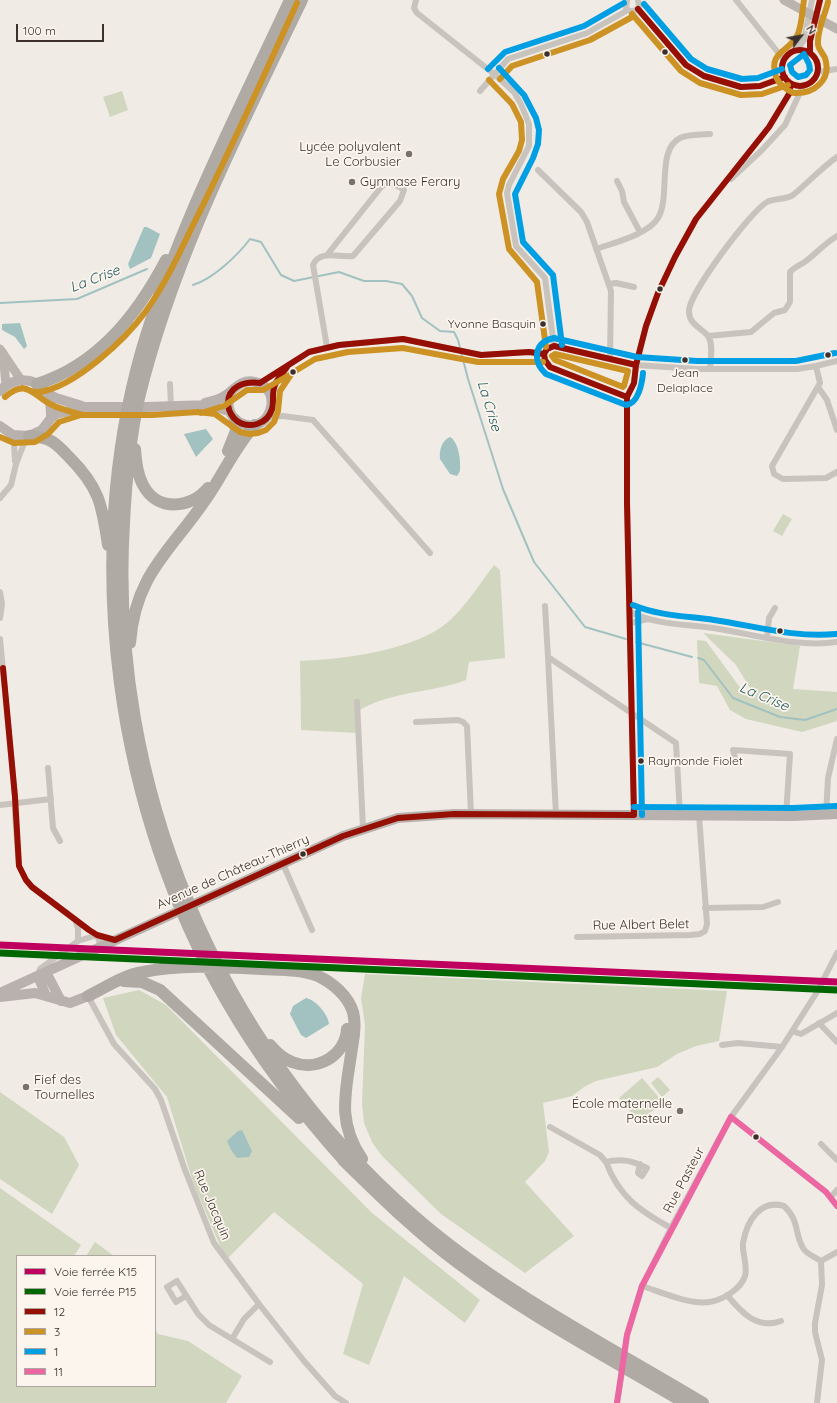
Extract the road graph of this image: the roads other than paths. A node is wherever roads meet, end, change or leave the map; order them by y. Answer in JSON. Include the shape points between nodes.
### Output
{"nodes":[{"id":1,"x":290,"y":0,"type":"edge"},
{"id":2,"x":302,"y":0,"type":"edge"},
{"id":3,"x":416,"y":0,"type":"edge"},
{"id":4,"x":627,"y":0,"type":"edge"},
{"id":5,"x":638,"y":0,"type":"edge"},
{"id":6,"x":736,"y":0,"type":"edge"},
{"id":7,"x":784,"y":0,"type":"edge"},
{"id":8,"x":788,"y":0,"type":"edge"},
{"id":9,"x":812,"y":0,"type":"edge"},
{"id":10,"x":820,"y":0,"type":"edge"},
{"id":11,"x":638,"y":9,"type":"junction"},
{"id":12,"x":628,"y":10,"type":"junction"},
{"id":13,"x":803,"y":10,"type":"junction"},
{"id":14,"x":837,"y":29,"type":"edge"},
{"id":15,"x":797,"y":50,"type":"junction"},
{"id":16,"x":810,"y":53,"type":"junction"},
{"id":17,"x":784,"y":60,"type":"junction"},
{"id":18,"x":837,"y":69,"type":"edge"},
{"id":19,"x":818,"y":72,"type":"junction"},
{"id":20,"x":494,"y":74,"type":"junction"},
{"id":21,"x":785,"y":78,"type":"junction"},
{"id":22,"x":791,"y":84,"type":"junction"},
{"id":23,"x":803,"y":86,"type":"junction"},
{"id":24,"x":480,"y":91,"type":"dead end"},
{"id":25,"x":710,"y":134,"type":"dead end"},
{"id":26,"x":837,"y":157,"type":"edge"},
{"id":27,"x":538,"y":170,"type":"dead end"},
{"id":28,"x":616,"y":181,"type":"dead end"},
{"id":29,"x":203,"y":186,"type":"junction"},
{"id":30,"x":722,"y":188,"type":"junction"},
{"id":31,"x":640,"y":232,"type":"junction"},
{"id":32,"x":837,"y":236,"type":"edge"},
{"id":33,"x":596,"y":249,"type":"junction"},
{"id":34,"x":328,"y":255,"type":"junction"},
{"id":35,"x":610,"y":284,"type":"junction"},
{"id":36,"x":634,"y":287,"type":"dead end"},
{"id":37,"x":708,"y":336,"type":"junction"},
{"id":38,"x":554,"y":346,"type":"junction"},
{"id":39,"x":327,"y":347,"type":"junction"},
{"id":40,"x":1,"y":351,"type":"edge"},
{"id":41,"x":544,"y":354,"type":"junction"},
{"id":42,"x":610,"y":359,"type":"junction"},
{"id":43,"x":837,"y":361,"type":"edge"},
{"id":44,"x":636,"y":365,"type":"junction"},
{"id":45,"x":288,"y":366,"type":"junction"},
{"id":46,"x":816,"y":366,"type":"junction"},
{"id":47,"x":710,"y":370,"type":"junction"},
{"id":48,"x":21,"y":380,"type":"junction"},
{"id":49,"x":260,"y":383,"type":"junction"},
{"id":50,"x":37,"y":384,"type":"junction"},
{"id":51,"x":170,"y":384,"type":"dead end"},
{"id":52,"x":818,"y":386,"type":"junction"},
{"id":53,"x":3,"y":388,"type":"edge"},
{"id":54,"x":231,"y":392,"type":"junction"},
{"id":55,"x":46,"y":393,"type":"junction"},
{"id":56,"x":135,"y":396,"type":"junction"},
{"id":57,"x":271,"y":396,"type":"junction"},
{"id":58,"x":627,"y":397,"type":"junction"},
{"id":59,"x":198,"y":405,"type":"junction"},
{"id":60,"x":86,"y":407,"type":"junction"},
{"id":61,"x":171,"y":407,"type":"junction"},
{"id":62,"x":270,"y":412,"type":"junction"},
{"id":63,"x":131,"y":415,"type":"junction"},
{"id":64,"x":232,"y":415,"type":"junction"},
{"id":65,"x":283,"y":416,"type":"junction"},
{"id":66,"x":50,"y":418,"type":"junction"},
{"id":67,"x":255,"y":425,"type":"junction"},
{"id":68,"x":0,"y":426,"type":"edge"},
{"id":69,"x":837,"y":430,"type":"edge"},
{"id":70,"x":9,"y":433,"type":"junction"},
{"id":71,"x":28,"y":436,"type":"junction"},
{"id":72,"x":16,"y":464,"type":"junction"},
{"id":73,"x":837,"y":472,"type":"edge"},
{"id":74,"x":0,"y":498,"type":"edge"},
{"id":75,"x":430,"y":553,"type":"dead end"},
{"id":76,"x":113,"y":580,"type":"junction"},
{"id":77,"x":0,"y":592,"type":"edge"},
{"id":78,"x":545,"y":606,"type":"dead end"},
{"id":79,"x":775,"y":608,"type":"dead end"},
{"id":80,"x":630,"y":612,"type":"junction"},
{"id":81,"x":0,"y":618,"type":"edge"},
{"id":82,"x":648,"y":619,"type":"junction"},
{"id":83,"x":631,"y":623,"type":"junction"},
{"id":84,"x":0,"y":638,"type":"edge"},
{"id":85,"x":767,"y":638,"type":"junction"},
{"id":86,"x":837,"y":642,"type":"edge"},
{"id":87,"x":548,"y":657,"type":"junction"},
{"id":88,"x":1,"y":668,"type":"edge"},
{"id":89,"x":128,"y":678,"type":"junction"},
{"id":90,"x":357,"y":702,"type":"dead end"},
{"id":91,"x":632,"y":713,"type":"junction"},
{"id":92,"x":416,"y":722,"type":"dead end"},
{"id":93,"x":837,"y":739,"type":"edge"},
{"id":94,"x":735,"y":758,"type":"dead end"},
{"id":95,"x":48,"y":768,"type":"dead end"},
{"id":96,"x":51,"y":799,"type":"junction"},
{"id":97,"x":14,"y":804,"type":"junction"},
{"id":98,"x":0,"y":805,"type":"edge"},
{"id":99,"x":471,"y":814,"type":"junction"},
{"id":100,"x":837,"y":814,"type":"edge"},
{"id":101,"x":556,"y":815,"type":"junction"},
{"id":102,"x":634,"y":815,"type":"junction"},
{"id":103,"x":680,"y":815,"type":"junction"},
{"id":104,"x":699,"y":815,"type":"junction"},
{"id":105,"x":826,"y":815,"type":"junction"},
{"id":106,"x":786,"y":816,"type":"junction"},
{"id":107,"x":363,"y":828,"type":"junction"},
{"id":108,"x":60,"y":841,"type":"dead end"},
{"id":109,"x":283,"y":864,"type":"junction"},
{"id":110,"x":180,"y":895,"type":"junction"},
{"id":111,"x":778,"y":902,"type":"dead end"},
{"id":112,"x":705,"y":908,"type":"junction"},
{"id":113,"x":76,"y":920,"type":"junction"},
{"id":114,"x":312,"y":930,"type":"dead end"},
{"id":115,"x":97,"y":935,"type":"junction"},
{"id":116,"x":577,"y":937,"type":"dead end"},
{"id":117,"x":115,"y":940,"type":"junction"},
{"id":118,"x":75,"y":943,"type":"junction"},
{"id":119,"x":101,"y":947,"type":"junction"},
{"id":120,"x":837,"y":953,"type":"edge"},
{"id":121,"x":42,"y":974,"type":"junction"},
{"id":122,"x":218,"y":977,"type":"junction"},
{"id":123,"x":118,"y":983,"type":"junction"},
{"id":124,"x":0,"y":993,"type":"edge"},
{"id":125,"x":46,"y":996,"type":"junction"},
{"id":126,"x":88,"y":996,"type":"junction"},
{"id":127,"x":0,"y":997,"type":"edge"},
{"id":128,"x":61,"y":1001,"type":"junction"},
{"id":129,"x":837,"y":1013,"type":"edge"},
{"id":130,"x":248,"y":1021,"type":"junction"},
{"id":131,"x":819,"y":1023,"type":"junction"},
{"id":132,"x":792,"y":1031,"type":"junction"},
{"id":133,"x":837,"y":1042,"type":"edge"},
{"id":134,"x":722,"y":1045,"type":"dead end"},
{"id":135,"x":782,"y":1047,"type":"junction"},
{"id":136,"x":731,"y":1117,"type":"junction"},
{"id":137,"x":550,"y":1127,"type":"dead end"},
{"id":138,"x":821,"y":1144,"type":"dead end"},
{"id":139,"x":837,"y":1160,"type":"edge"},
{"id":140,"x":606,"y":1162,"type":"junction"},
{"id":141,"x":347,"y":1164,"type":"junction"},
{"id":142,"x":640,"y":1164,"type":"dead end"},
{"id":143,"x":837,"y":1190,"type":"edge"},
{"id":144,"x":389,"y":1193,"type":"junction"},
{"id":145,"x":831,"y":1197,"type":"junction"},
{"id":146,"x":837,"y":1206,"type":"edge"},
{"id":147,"x":671,"y":1228,"type":"junction"},
{"id":148,"x":837,"y":1252,"type":"edge"},
{"id":149,"x":821,"y":1261,"type":"junction"},
{"id":150,"x":642,"y":1286,"type":"junction"},
{"id":151,"x":727,"y":1295,"type":"junction"},
{"id":152,"x":186,"y":1296,"type":"dead end"},
{"id":153,"x":259,"y":1304,"type":"junction"},
{"id":154,"x":781,"y":1320,"type":"dead end"},
{"id":155,"x":232,"y":1339,"type":"junction"},
{"id":156,"x":270,"y":1362,"type":"dead end"},
{"id":157,"x":346,"y":1403,"type":"edge"},
{"id":158,"x":617,"y":1403,"type":"edge"},
{"id":159,"x":685,"y":1403,"type":"edge"},
{"id":160,"x":704,"y":1403,"type":"edge"},
{"id":161,"x":817,"y":1403,"type":"edge"}],
"edges":[{"from":1,"to":29,"type":"highway"},
{"from":2,"to":56,"type":"highway","via":[[212,189],[158,328]]},
{"from":3,"to":20,"type":"street","via":[[414,8],[417,13]]},
{"from":4,"to":12,"type":"street","via":[[625,6]]},
{"from":5,"to":11,"type":"street"},
{"from":6,"to":17,"type":"street"},
{"from":7,"to":13,"type":"street"},
{"from":8,"to":13,"type":"street"},
{"from":9,"to":15,"type":"street","via":[[804,40]]},
{"from":10,"to":16,"type":"street","via":[[810,41]]},
{"from":11,"to":12,"type":"street","via":[[633,12]]},
{"from":11,"to":21,"type":"street","via":[[686,65],[704,76],[741,87],[760,86]]},
{"from":12,"to":20,"type":"street","via":[[587,33],[508,59]]},
{"from":13,"to":14,"type":"street"},
{"from":15,"to":16,"type":"street"},
{"from":15,"to":17,"type":"street","via":[[789,53]]},
{"from":16,"to":19,"type":"street","via":[[817,61]]},
{"from":17,"to":21,"type":"street","via":[[782,69]]},
{"from":18,"to":19,"type":"street"},
{"from":19,"to":23,"type":"street","via":[[813,81]]},
{"from":20,"to":24,"type":"street"},
{"from":20,"to":38,"type":"street","via":[[514,92],[529,124],[529,146],[509,184],[507,193],[516,246],[545,278]]},
{"from":21,"to":22,"type":"street"},
{"from":22,"to":23,"type":"street"},
{"from":22,"to":30,"type":"street","via":[[789,94],[770,127]]},
{"from":23,"to":30,"type":"street","via":[[785,125]]},
{"from":25,"to":31,"type":"street","via":[[687,136],[672,144],[667,156],[662,208],[654,223]]},
{"from":26,"to":37,"type":"street","via":[[792,196],[766,202],[720,255],[692,298],[689,310],[690,320]]},
{"from":27,"to":33,"type":"street","via":[[581,212]]},
{"from":28,"to":31,"type":"street"},
{"from":29,"to":50,"type":"highway","via":[[153,284],[127,322],[109,341],[82,362],[56,377]]},
{"from":29,"to":56,"type":"highway","via":[[163,285],[142,349]]},
{"from":30,"to":44,"type":"street","via":[[696,219],[675,257],[646,326]]},
{"from":31,"to":33,"type":"street"},
{"from":32,"to":37,"type":"street","via":[[790,272],[790,302],[785,310],[774,313],[751,332]]},
{"from":33,"to":35,"type":"street"},
{"from":34,"to":34,"type":"street","via":[[353,256],[400,201],[404,190],[392,184],[382,186]]},
{"from":34,"to":39,"type":"street","via":[[319,256],[313,265]]},
{"from":35,"to":36,"type":"street"},
{"from":35,"to":42,"type":"street"},
{"from":37,"to":47,"type":"street","via":[[711,344]]},
{"from":38,"to":41,"type":"street","via":[[547,349]]},
{"from":38,"to":42,"type":"street"},
{"from":39,"to":41,"type":"street","via":[[404,340],[468,353]]},
{"from":39,"to":45,"type":"street","via":[[309,352]]},
{"from":40,"to":48,"type":"street"},
{"from":40,"to":53,"type":"street"},
{"from":41,"to":58,"type":"street","via":[[550,367]]},
{"from":42,"to":44,"type":"street"},
{"from":43,"to":46,"type":"street"},
{"from":44,"to":47,"type":"street"},
{"from":44,"to":58,"type":"street","via":[[634,383]]},
{"from":45,"to":49,"type":"street"},
{"from":45,"to":57,"type":"street","via":[[275,383]]},
{"from":46,"to":47,"type":"street","via":[[797,369]]},
{"from":46,"to":52,"type":"street","via":[[820,383]]},
{"from":48,"to":50,"type":"main road"},
{"from":48,"to":53,"type":"main road"},
{"from":49,"to":54,"type":"main road","via":[[241,383]]},
{"from":49,"to":57,"type":"main road"},
{"from":50,"to":55,"type":"main road"},
{"from":51,"to":61,"type":"street"},
{"from":52,"to":69,"type":"street","via":[[827,400]]},
{"from":52,"to":73,"type":"street","via":[[772,466],[774,474],[783,479],[826,478]]},
{"from":54,"to":59,"type":"main road","via":[[222,398]]},
{"from":54,"to":64,"type":"main road","via":[[228,405]]},
{"from":55,"to":60,"type":"main road","via":[[68,403]]},
{"from":55,"to":66,"type":"main road"},
{"from":56,"to":63,"type":"highway"},
{"from":57,"to":62,"type":"main road"},
{"from":58,"to":80,"type":"street"},
{"from":59,"to":61,"type":"main road"},
{"from":59,"to":64,"type":"main road","via":[[210,405]]},
{"from":60,"to":61,"type":"main road"},
{"from":60,"to":66,"type":"main road","via":[[61,412]]},
{"from":62,"to":65,"type":"street"},
{"from":62,"to":65,"type":"street"},
{"from":62,"to":67,"type":"main road"},
{"from":63,"to":64,"type":"highway","via":[[142,485],[154,498],[176,505],[196,499],[209,486],[231,446],[236,431]]},
{"from":63,"to":76,"type":"highway","via":[[116,499]]},
{"from":63,"to":89,"type":"highway","via":[[122,549],[123,627]]},
{"from":64,"to":67,"type":"main road","via":[[241,424]]},
{"from":65,"to":75,"type":"street","via":[[312,420],[318,425]]},
{"from":66,"to":71,"type":"main road","via":[[42,430]]},
{"from":67,"to":89,"type":"highway","via":[[235,449],[205,502],[163,554],[146,581],[133,621]]},
{"from":68,"to":70,"type":"main road"},
{"from":70,"to":71,"type":"main road"},
{"from":70,"to":72,"type":"street","via":[[14,444]]},
{"from":71,"to":72,"type":"street"},
{"from":71,"to":76,"type":"highway","via":[[53,441],[92,484],[102,510]]},
{"from":72,"to":74,"type":"street","via":[[11,485]]},
{"from":76,"to":110,"type":"highway","via":[[116,651],[129,741],[152,830]]},
{"from":77,"to":81,"type":"street"},
{"from":78,"to":87,"type":"street"},
{"from":79,"to":85,"type":"street","via":[[769,618]]},
{"from":80,"to":82,"type":"street"},
{"from":80,"to":83,"type":"street"},
{"from":82,"to":83,"type":"street"},
{"from":82,"to":85,"type":"street"},
{"from":83,"to":91,"type":"street"},
{"from":84,"to":88,"type":"street"},
{"from":85,"to":86,"type":"street","via":[[795,642]]},
{"from":87,"to":91,"type":"street"},
{"from":87,"to":101,"type":"street"},
{"from":88,"to":97,"type":"street"},
{"from":89,"to":110,"type":"highway","via":[[148,782]]},
{"from":90,"to":107,"type":"street"},
{"from":91,"to":102,"type":"street"},
{"from":91,"to":103,"type":"street","via":[[676,742]]},
{"from":92,"to":99,"type":"street","via":[[458,720],[467,726]]},
{"from":93,"to":105,"type":"street","via":[[828,778]]},
{"from":94,"to":106,"type":"street","via":[[733,750],[790,754]]},
{"from":95,"to":96,"type":"street"},
{"from":96,"to":97,"type":"street"},
{"from":96,"to":108,"type":"street","via":[[53,828]]},
{"from":97,"to":98,"type":"street"},
{"from":97,"to":113,"type":"street","via":[[18,866],[32,888]]},
{"from":99,"to":101,"type":"main road","name":"Avenue de Château-Thierry"},
{"from":99,"to":107,"type":"main road","name":"Avenue de Château-Thierry","via":[[414,815]]},
{"from":100,"to":105,"type":"main road","name":"Avenue de Château-Thierry"},
{"from":101,"to":102,"type":"main road","name":"Avenue de Château-Thierry"},
{"from":102,"to":103,"type":"main road","name":"Avenue de Château-Thierry"},
{"from":103,"to":104,"type":"main road","name":"Avenue de Château-Thierry"},
{"from":104,"to":106,"type":"main road","name":"Avenue de Château-Thierry"},
{"from":104,"to":112,"type":"street","name":"Rue Albert Belet"},
{"from":105,"to":106,"type":"main road","name":"Avenue de Château-Thierry"},
{"from":107,"to":109,"type":"main road","name":"Avenue de Château-Thierry"},
{"from":109,"to":114,"type":"street"},
{"from":109,"to":117,"type":"main road","name":"Avenue de Château-Thierry"},
{"from":110,"to":122,"type":"highway"},
{"from":111,"to":112,"type":"street","name":"Rue Albert Belet","via":[[762,907]]},
{"from":112,"to":116,"type":"street","name":"Rue Albert Belet","via":[[707,928],[700,934]]},
{"from":113,"to":115,"type":"street"},
{"from":113,"to":118,"type":"street","via":[[78,929]]},
{"from":115,"to":117,"type":"street"},
{"from":115,"to":118,"type":"street"},
{"from":115,"to":119,"type":"street"},
{"from":117,"to":119,"type":"main road","name":"Avenue de Château-Thierry"},
{"from":118,"to":121,"type":"street","via":[[40,969]]},
{"from":119,"to":121,"type":"main road","name":"Avenue de Château-Thierry"},
{"from":120,"to":132,"type":"street","name":"Rue Pasteur","via":[[817,992]]},
{"from":121,"to":124,"type":"main road","name":"Avenue de Château-Thierry"},
{"from":121,"to":125,"type":"main road"},
{"from":121,"to":128,"type":"main road"},
{"from":122,"to":130,"type":"highway"},
{"from":122,"to":141,"type":"highway","via":[[244,1030],[269,1069]]},
{"from":123,"to":126,"type":"highway"},
{"from":123,"to":130,"type":"highway","via":[[157,972],[177,970],[299,976],[317,982],[339,1000],[347,1018],[346,1037],[340,1050],[332,1057],[316,1064],[301,1065],[280,1055]]},
{"from":123,"to":141,"type":"highway","via":[[147,984],[160,990]]},
{"from":123,"to":144,"type":"highway","via":[[143,972],[186,966],[300,971],[319,976],[336,987],[352,1008],[355,1023],[344,1101],[346,1125],[358,1153]]},
{"from":125,"to":127,"type":"main road","via":[[39,993],[24,993]]},
{"from":125,"to":128,"type":"main road"},
{"from":126,"to":128,"type":"main road","via":[[75,1002]]},
{"from":126,"to":153,"type":"street","name":"Rue Jacquin","via":[[114,1044],[155,1089],[214,1243]]},
{"from":129,"to":131,"type":"street"},
{"from":130,"to":144,"type":"highway","via":[[312,1111]]},
{"from":131,"to":132,"type":"street","via":[[801,1034]]},
{"from":131,"to":133,"type":"street"},
{"from":132,"to":135,"type":"street","name":"Rue Pasteur"},
{"from":134,"to":135,"type":"street"},
{"from":135,"to":136,"type":"street","name":"Rue Pasteur"},
{"from":136,"to":145,"type":"street"},
{"from":136,"to":147,"type":"street","name":"Rue Pasteur"},
{"from":137,"to":140,"type":"street","via":[[600,1155]]},
{"from":138,"to":139,"type":"street"},
{"from":140,"to":142,"type":"street","via":[[616,1160]]},
{"from":140,"to":147,"type":"street","via":[[611,1177],[620,1190],[638,1208]]},
{"from":141,"to":159,"type":"highway","via":[[397,1212],[458,1263],[525,1308]]},
{"from":143,"to":145,"type":"street"},
{"from":144,"to":160,"type":"highway","via":[[450,1246],[510,1288]]},
{"from":145,"to":146,"type":"street"},
{"from":147,"to":150,"type":"street","name":"Rue Pasteur"},
{"from":148,"to":149,"type":"street"},
{"from":149,"to":151,"type":"street","via":[[802,1248],[791,1212],[778,1204],[767,1204],[754,1216],[743,1242],[746,1270],[744,1278]]},
{"from":149,"to":161,"type":"street","via":[[822,1285],[815,1323],[822,1360]]},
{"from":150,"to":151,"type":"street","via":[[696,1302],[709,1302]]},
{"from":150,"to":158,"type":"street","name":"Rue Pasteur","via":[[627,1335]]},
{"from":151,"to":154,"type":"street","via":[[740,1310],[759,1322],[771,1324]]},
{"from":152,"to":155,"type":"street","via":[[209,1325]]},
{"from":153,"to":155,"type":"street","via":[[244,1319]]},
{"from":153,"to":157,"type":"street","name":"Rue Jacquin","via":[[323,1383]]},
{"from":155,"to":156,"type":"street"}]}
